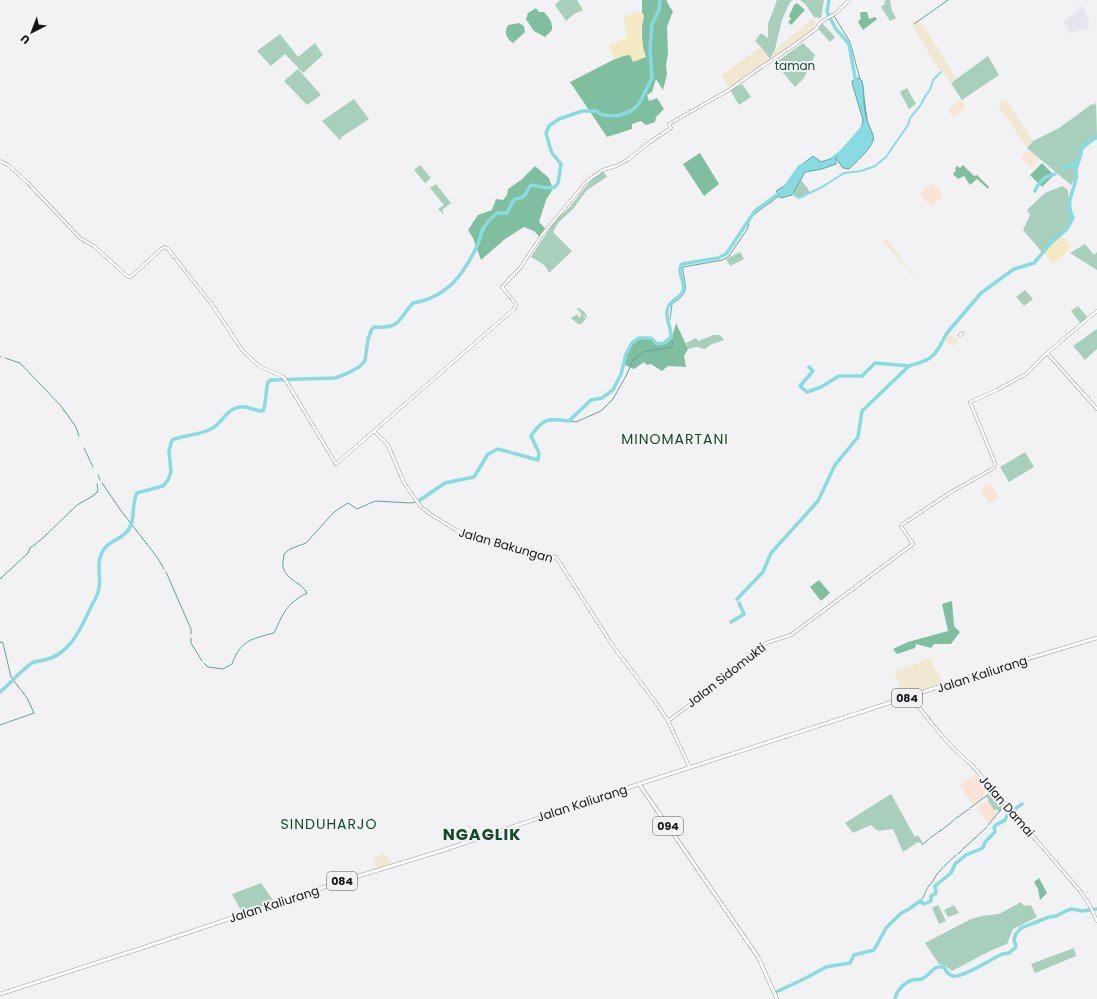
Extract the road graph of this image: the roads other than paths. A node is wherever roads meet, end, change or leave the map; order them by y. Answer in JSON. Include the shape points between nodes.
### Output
{"nodes":[{"id":1,"x":850,"y":0,"type":"edge"},
{"id":2,"x":0,"y":161,"type":"edge"},
{"id":3,"x":1097,"y":311,"type":"edge"},
{"id":4,"x":1047,"y":353,"type":"junction"},
{"id":5,"x":1097,"y":409,"type":"edge"},
{"id":6,"x":374,"y":431,"type":"junction"},
{"id":7,"x":1097,"y":638,"type":"edge"},
{"id":8,"x":911,"y":697,"type":"junction"},
{"id":9,"x":668,"y":721,"type":"junction"},
{"id":10,"x":690,"y":768,"type":"junction"},
{"id":11,"x":640,"y":784,"type":"junction"},
{"id":12,"x":1097,"y":921,"type":"edge"},
{"id":13,"x":0,"y":994,"type":"edge"},
{"id":14,"x":777,"y":999,"type":"edge"}],
"edges":[{"from":1,"to":6,"type":"main road","via":[[821,22],[809,35],[729,90],[669,124],[671,128],[629,159],[603,170],[583,184],[570,203],[545,230],[524,263],[502,287],[515,303],[514,308]]},
{"from":2,"to":6,"type":"main road","via":[[28,184],[77,235],[98,249],[128,277],[136,273],[161,249],[168,249],[213,306],[242,350],[259,366],[286,380],[336,464]]},
{"from":3,"to":4,"type":"main road"},
{"from":4,"to":5,"type":"main road"},
{"from":4,"to":9,"type":"main road","name":"Jalan Sidomukti","via":[[1020,378],[970,402],[995,467],[951,492],[901,526],[913,544],[791,635],[766,643],[743,665]]},
{"from":6,"to":9,"type":"main road","name":"Jalan Bakungan","via":[[388,445],[404,483],[426,511],[456,530],[556,557],[613,646]]},
{"from":7,"to":8,"type":"main road","name":"Jalan Kaliurang","number":"084"},
{"from":8,"to":10,"type":"main road","name":"Jalan Kaliurang","number":"084"},
{"from":8,"to":12,"type":"main road","name":"Jalan Damai","via":[[949,744],[971,764],[1080,891]]},
{"from":9,"to":10,"type":"main road","name":"Jalan Bakungan"},
{"from":10,"to":11,"type":"main road","name":"Jalan Kaliurang","number":"084"},
{"from":11,"to":13,"type":"main road","name":"Jalan Kaliurang","number":"084"},
{"from":11,"to":14,"type":"main road","number":"094","via":[[760,959]]}]}
